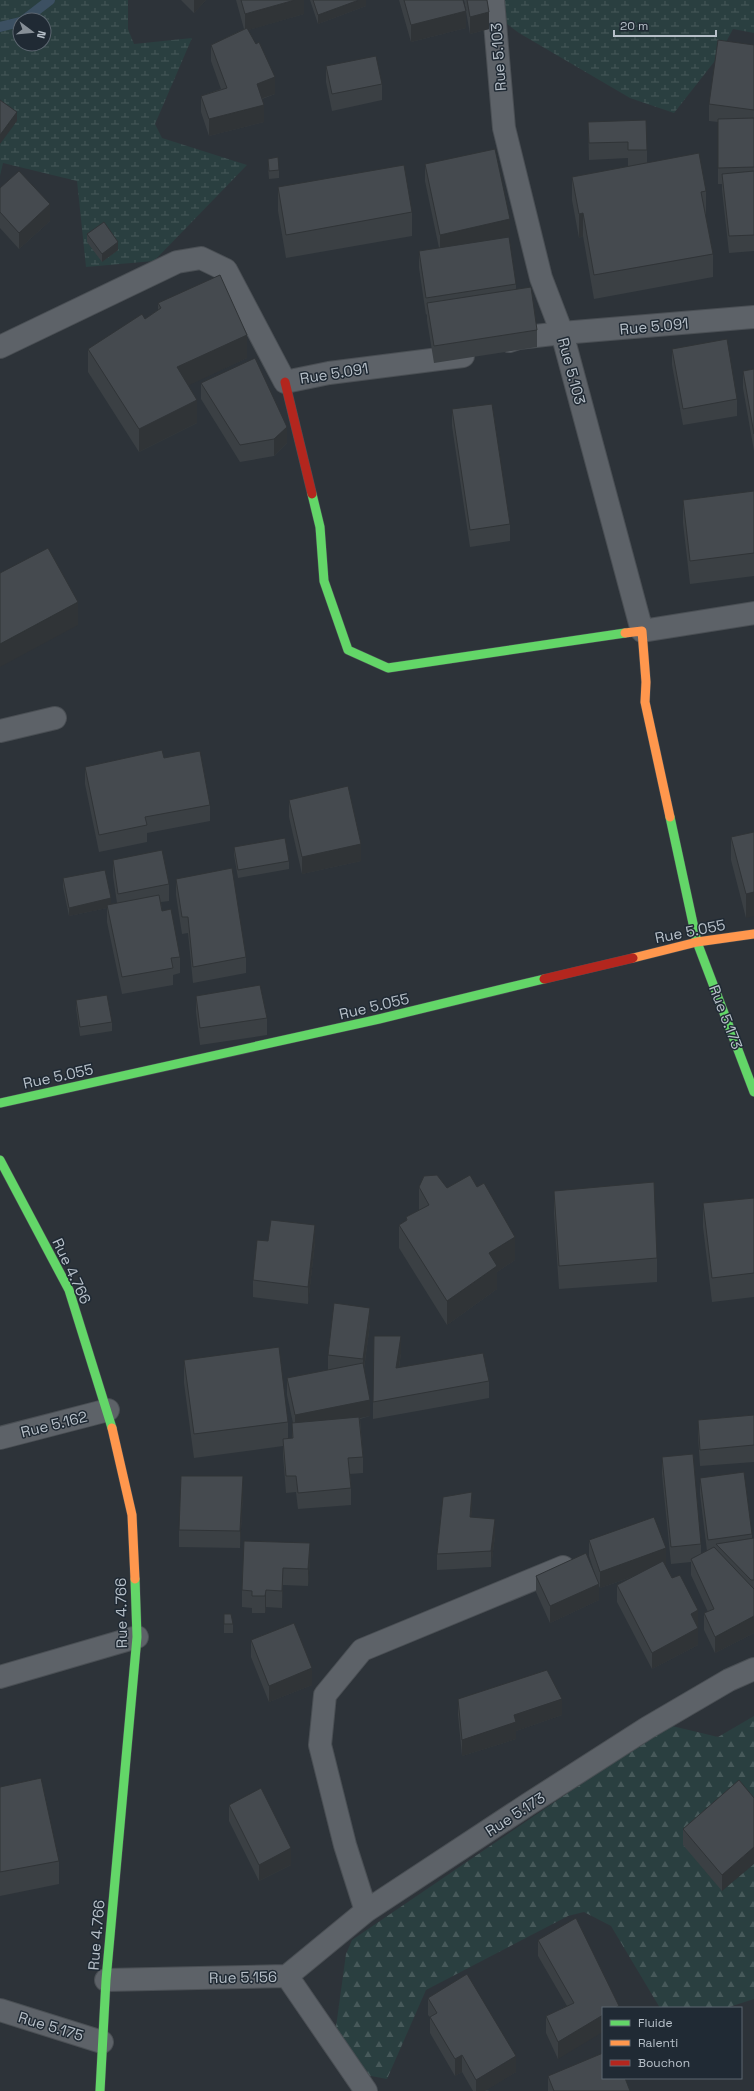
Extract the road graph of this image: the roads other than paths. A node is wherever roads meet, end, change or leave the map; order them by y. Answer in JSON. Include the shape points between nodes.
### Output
{"nodes":[{"id":1,"x":493,"y":0,"type":"edge"},
{"id":2,"x":754,"y":317,"type":"edge"},
{"id":3,"x":562,"y":333,"type":"junction"},
{"id":4,"x":0,"y":347,"type":"edge"},
{"id":5,"x":285,"y":382,"type":"junction"},
{"id":6,"x":754,"y":613,"type":"edge"},
{"id":7,"x":642,"y":631,"type":"junction"},
{"id":8,"x":55,"y":718,"type":"dead end"},
{"id":9,"x":0,"y":731,"type":"edge"},
{"id":10,"x":754,"y":934,"type":"edge"},
{"id":11,"x":697,"y":942,"type":"junction"},
{"id":12,"x":754,"y":1092,"type":"edge"},
{"id":13,"x":0,"y":1103,"type":"edge"},
{"id":14,"x":0,"y":1160,"type":"edge"},
{"id":15,"x":108,"y":1410,"type":"junction"},
{"id":16,"x":0,"y":1438,"type":"edge"},
{"id":17,"x":579,"y":1560,"type":"edge"},
{"id":18,"x":137,"y":1637,"type":"junction"},
{"id":19,"x":754,"y":1669,"type":"edge"},
{"id":20,"x":0,"y":1677,"type":"edge"},
{"id":21,"x":366,"y":1911,"type":"junction"},
{"id":22,"x":287,"y":1976,"type":"junction"},
{"id":23,"x":106,"y":1980,"type":"junction"},
{"id":24,"x":0,"y":2010,"type":"edge"},
{"id":25,"x":102,"y":2042,"type":"junction"},
{"id":26,"x":100,"y":2091,"type":"edge"},
{"id":27,"x":366,"y":2091,"type":"edge"}],
"edges":[{"from":1,"to":3,"type":"street","name":"Rue 5.103","via":[[504,128],[541,278]]},
{"from":2,"to":3,"type":"street","name":"Rue 5.091"},
{"from":3,"to":5,"type":"street","name":"Rue 5.091","via":[[518,338],[462,356],[336,372]]},
{"from":3,"to":7,"type":"street","name":"Rue 5.103"},
{"from":4,"to":5,"type":"street","name":"Rue 5.091","via":[[177,262],[201,258],[226,270]]},
{"from":5,"to":7,"type":"street","via":[[320,527],[324,581],[348,650],[388,668]]},
{"from":6,"to":7,"type":"street"},
{"from":7,"to":11,"type":"street","name":"Rue 5.173","via":[[645,702]]},
{"from":8,"to":9,"type":"street"},
{"from":10,"to":11,"type":"street","name":"Rue 5.055"},
{"from":11,"to":12,"type":"street","name":"Rue 5.173"},
{"from":11,"to":13,"type":"street","name":"Rue 5.055","via":[[379,1019]]},
{"from":14,"to":15,"type":"street","name":"Rue 4.766","via":[[69,1290]]},
{"from":15,"to":16,"type":"street","name":"Rue 5.162"},
{"from":15,"to":18,"type":"street","name":"Rue 4.766","via":[[132,1516]]},
{"from":17,"to":21,"type":"street","via":[[362,1650],[325,1695],[320,1745],[345,1845]]},
{"from":18,"to":20,"type":"street"},
{"from":18,"to":23,"type":"street","name":"Rue 4.766"},
{"from":19,"to":21,"type":"street","name":"Rue 5.173","via":[[729,1680],[647,1728]]},
{"from":21,"to":22,"type":"street","name":"Rue 5.173"},
{"from":22,"to":23,"type":"street","name":"Rue 5.156"},
{"from":22,"to":27,"type":"street","name":"Rue 5.156"},
{"from":23,"to":25,"type":"street","name":"Rue 4.766"},
{"from":24,"to":25,"type":"street","name":"Rue 5.175"},
{"from":25,"to":26,"type":"street","name":"Rue 4.766"}]}
